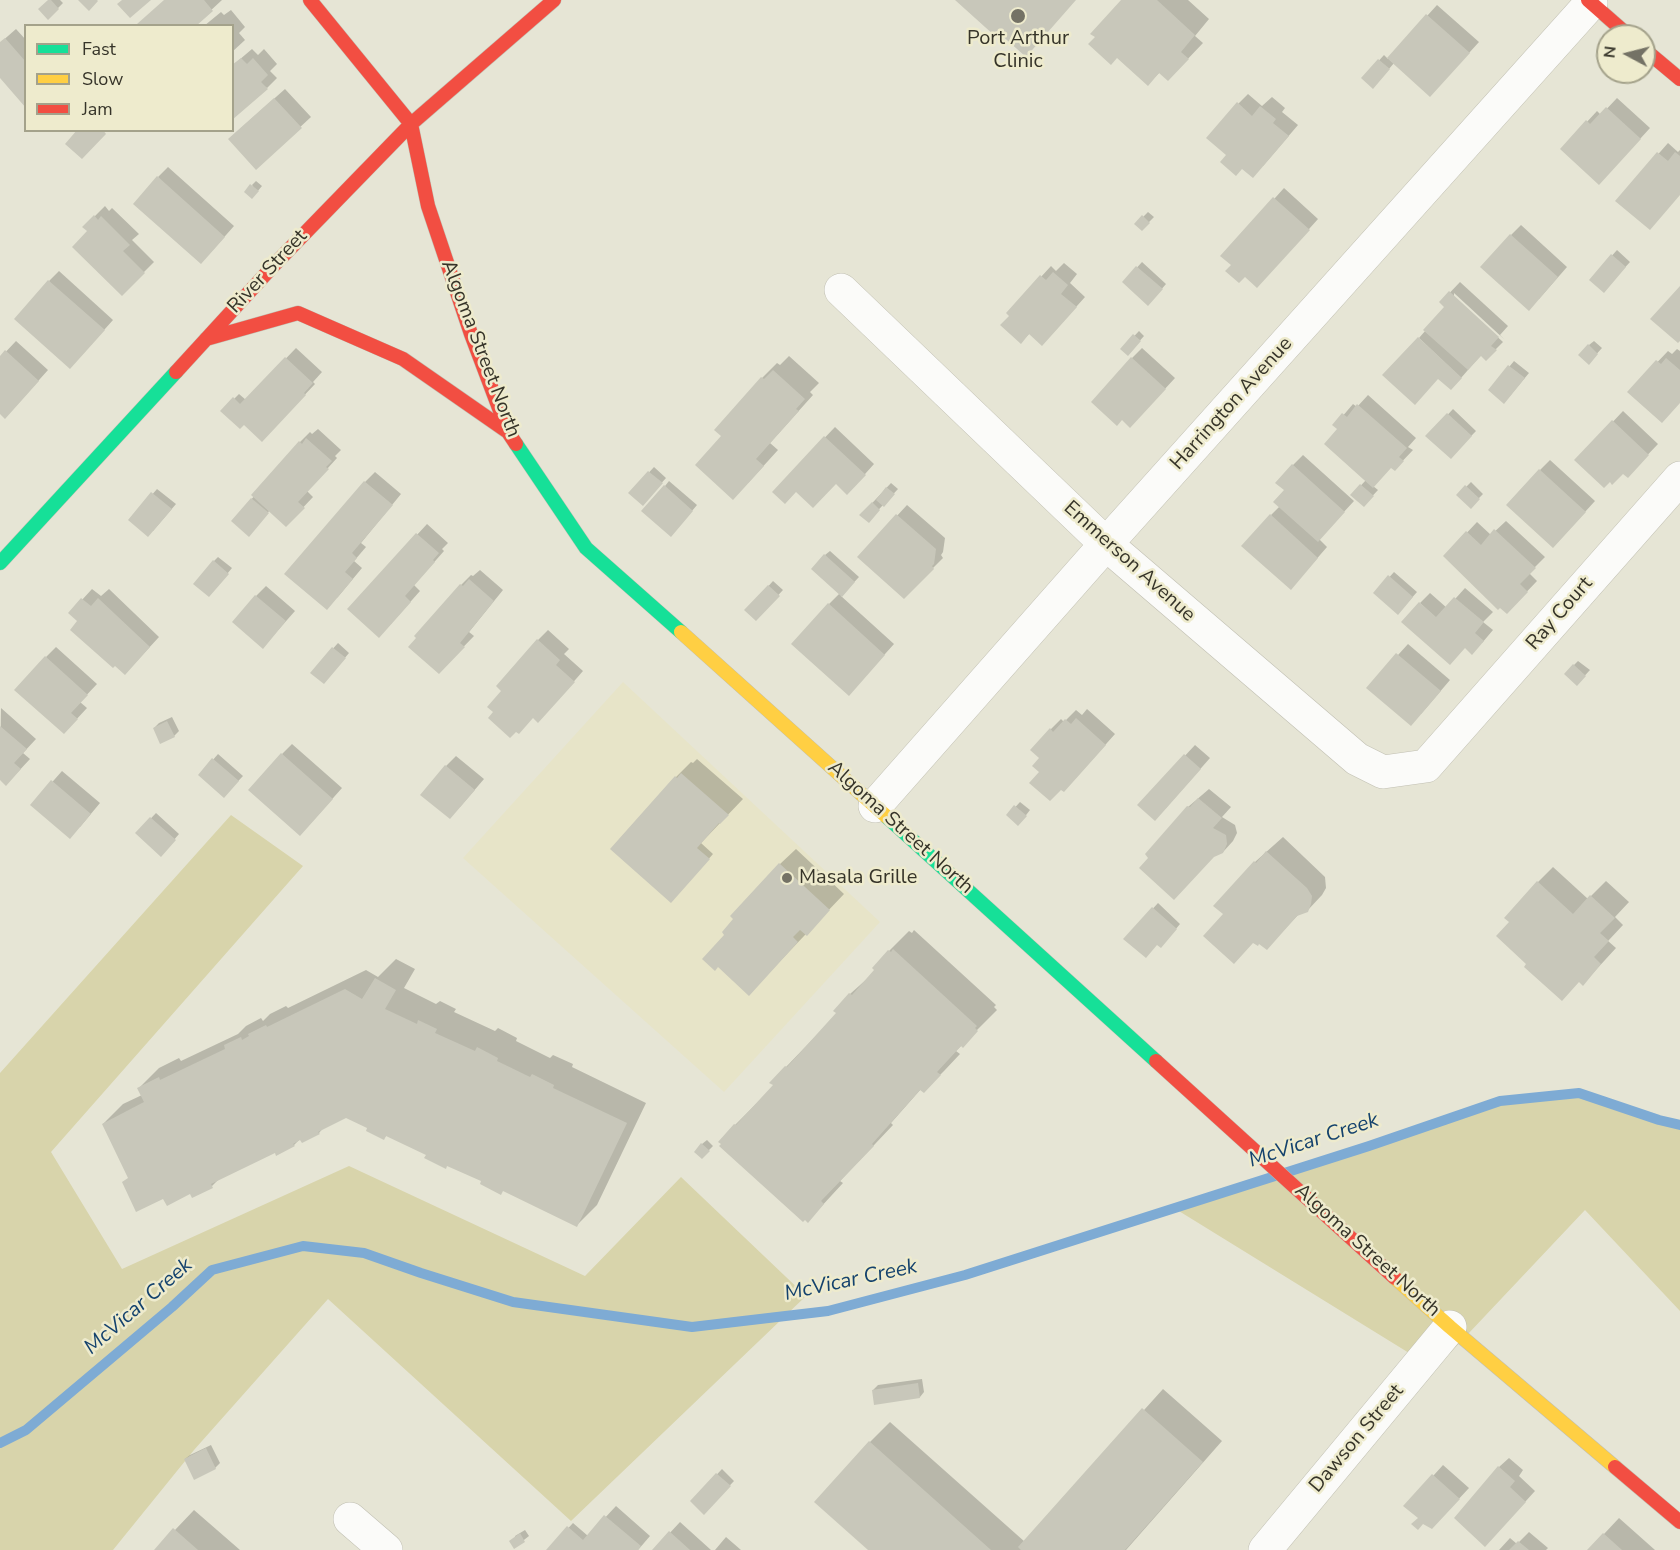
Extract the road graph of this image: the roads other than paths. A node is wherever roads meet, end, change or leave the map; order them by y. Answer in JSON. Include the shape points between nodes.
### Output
{"nodes":[{"id":1,"x":310,"y":0,"type":"edge"},
{"id":2,"x":554,"y":0,"type":"edge"},
{"id":3,"x":1589,"y":2,"type":"edge"},
{"id":4,"x":1615,"y":24,"type":"edge"},
{"id":5,"x":1656,"y":59,"type":"edge"},
{"id":6,"x":1680,"y":80,"type":"edge"},
{"id":7,"x":411,"y":124,"type":"junction"},
{"id":8,"x":841,"y":291,"type":"dead end"},
{"id":9,"x":206,"y":339,"type":"junction"},
{"id":10,"x":508,"y":432,"type":"junction"},
{"id":11,"x":1680,"y":478,"type":"edge"},
{"id":12,"x":1106,"y":544,"type":"junction"},
{"id":13,"x":0,"y":563,"type":"edge"},
{"id":14,"x":1441,"y":750,"type":"joint"},
{"id":15,"x":875,"y":806,"type":"junction"},
{"id":16,"x":1450,"y":1327,"type":"junction"},
{"id":17,"x":350,"y":1519,"type":"dead end"},
{"id":18,"x":1680,"y":1522,"type":"edge"},
{"id":19,"x":386,"y":1550,"type":"edge"},
{"id":20,"x":1265,"y":1550,"type":"edge"}],
"edges":[{"from":1,"to":7,"type":"street","name":"Algoma Street North"},
{"from":2,"to":7,"type":"street","name":"River Street"},
{"from":3,"to":4,"type":"street"},
{"from":3,"to":12,"type":"street","name":"Harrington Avenue"},
{"from":5,"to":6,"type":"street"},
{"from":7,"to":9,"type":"street","name":"River Street"},
{"from":7,"to":10,"type":"street","name":"Algoma Street North","via":[[428,206]]},
{"from":8,"to":12,"type":"street","name":"Emmerson Avenue"},
{"from":9,"to":10,"type":"street","via":[[298,314],[403,359]]},
{"from":9,"to":13,"type":"street","name":"River Street"},
{"from":10,"to":15,"type":"street","name":"Algoma Street North","via":[[586,548]]},
{"from":11,"to":14,"type":"street","name":"Ray Court"},
{"from":12,"to":14,"type":"street","name":"Emmerson Avenue","via":[[1357,759],[1383,772],[1426,766]]},
{"from":12,"to":15,"type":"street","name":"Harrington Avenue"},
{"from":15,"to":16,"type":"street","name":"Algoma Street North"},
{"from":16,"to":18,"type":"street","name":"Algoma Street North"},
{"from":16,"to":20,"type":"street","name":"Dawson Street"},
{"from":17,"to":19,"type":"street"}]}
